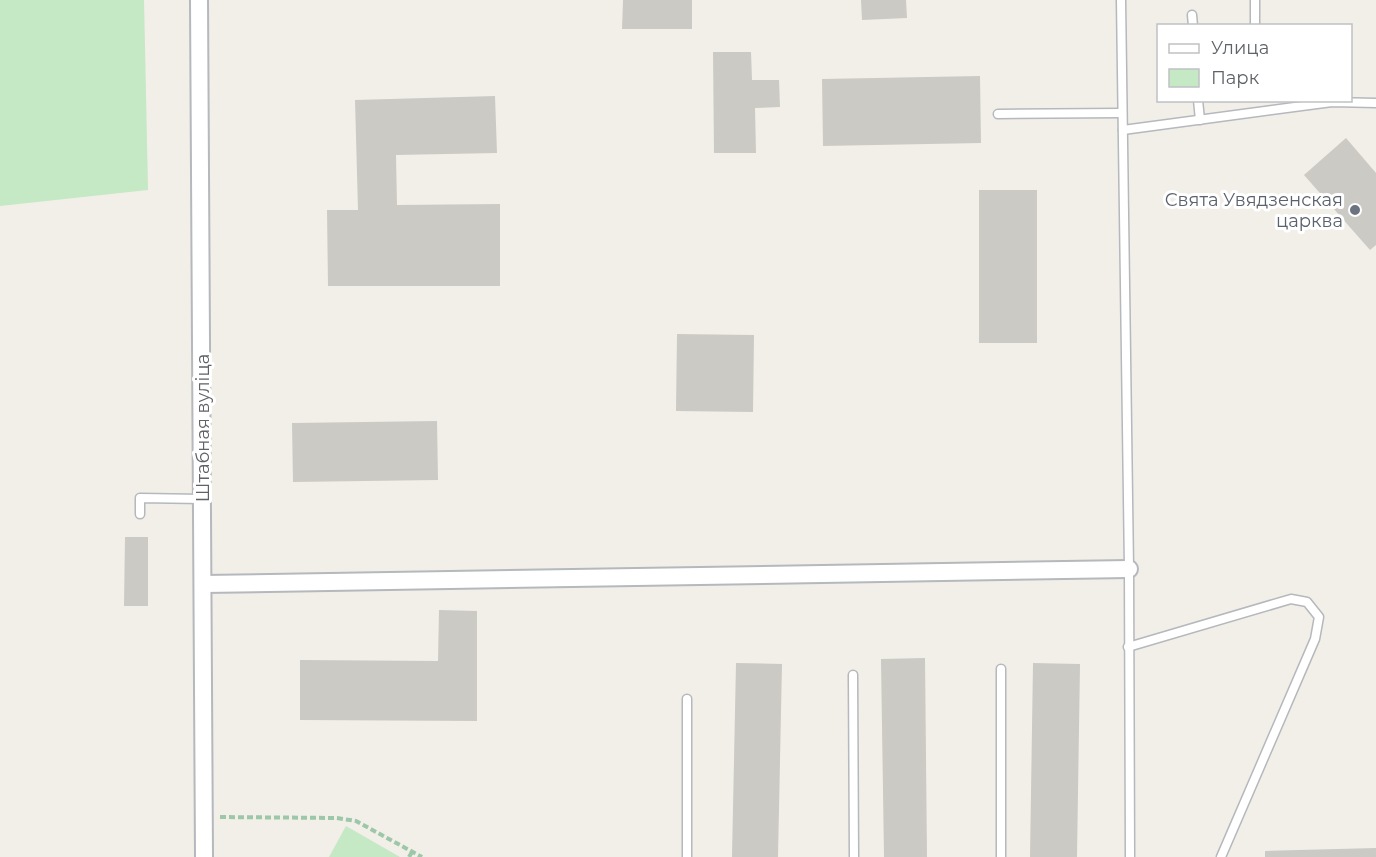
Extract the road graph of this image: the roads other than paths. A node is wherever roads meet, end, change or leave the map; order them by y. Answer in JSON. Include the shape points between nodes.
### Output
{"nodes":[{"id":1,"x":199,"y":0,"type":"edge"},
{"id":2,"x":1121,"y":0,"type":"edge"},
{"id":3,"x":1255,"y":0,"type":"edge"},
{"id":4,"x":1192,"y":15,"type":"dead end"},
{"id":5,"x":1193,"y":24,"type":"edge"},
{"id":6,"x":1256,"y":24,"type":"edge"},
{"id":7,"x":1198,"y":102,"type":"edge"},
{"id":8,"x":1258,"y":102,"type":"edge"},
{"id":9,"x":1376,"y":103,"type":"edge"},
{"id":10,"x":1258,"y":112,"type":"junction"},
{"id":11,"x":1122,"y":113,"type":"junction"},
{"id":12,"x":998,"y":114,"type":"dead end"},
{"id":13,"x":1200,"y":120,"type":"junction"},
{"id":14,"x":1123,"y":130,"type":"junction"},
{"id":15,"x":203,"y":499,"type":"junction"},
{"id":16,"x":140,"y":514,"type":"dead end"},
{"id":17,"x":1129,"y":569,"type":"junction"},
{"id":18,"x":204,"y":584,"type":"junction"},
{"id":19,"x":1128,"y":647,"type":"junction"},
{"id":20,"x":1001,"y":669,"type":"dead end"},
{"id":21,"x":853,"y":675,"type":"dead end"},
{"id":22,"x":687,"y":699,"type":"dead end"},
{"id":23,"x":204,"y":857,"type":"edge"},
{"id":24,"x":687,"y":857,"type":"edge"},
{"id":25,"x":854,"y":857,"type":"edge"},
{"id":26,"x":1001,"y":857,"type":"edge"},
{"id":27,"x":1130,"y":857,"type":"edge"},
{"id":28,"x":1221,"y":857,"type":"edge"}],
"edges":[{"from":1,"to":15,"type":"street","name":"Штабная вуліца"},
{"from":2,"to":11,"type":"lane"},
{"from":3,"to":6,"type":"lane"},
{"from":4,"to":5,"type":"lane"},
{"from":7,"to":13,"type":"lane"},
{"from":8,"to":10,"type":"lane"},
{"from":9,"to":10,"type":"lane","via":[[1332,102]]},
{"from":10,"to":13,"type":"lane"},
{"from":11,"to":12,"type":"lane"},
{"from":11,"to":14,"type":"lane"},
{"from":13,"to":14,"type":"lane"},
{"from":14,"to":17,"type":"lane"},
{"from":15,"to":16,"type":"lane","via":[[140,498]]},
{"from":15,"to":18,"type":"street","name":"Штабная вуліца"},
{"from":17,"to":18,"type":"street"},
{"from":17,"to":19,"type":"lane"},
{"from":18,"to":23,"type":"street","name":"Штабная вуліца"},
{"from":19,"to":27,"type":"lane"},
{"from":19,"to":28,"type":"lane","via":[[1292,599],[1307,602],[1319,617],[1315,639]]},
{"from":20,"to":26,"type":"lane"},
{"from":21,"to":25,"type":"lane"},
{"from":22,"to":24,"type":"lane"}]}
